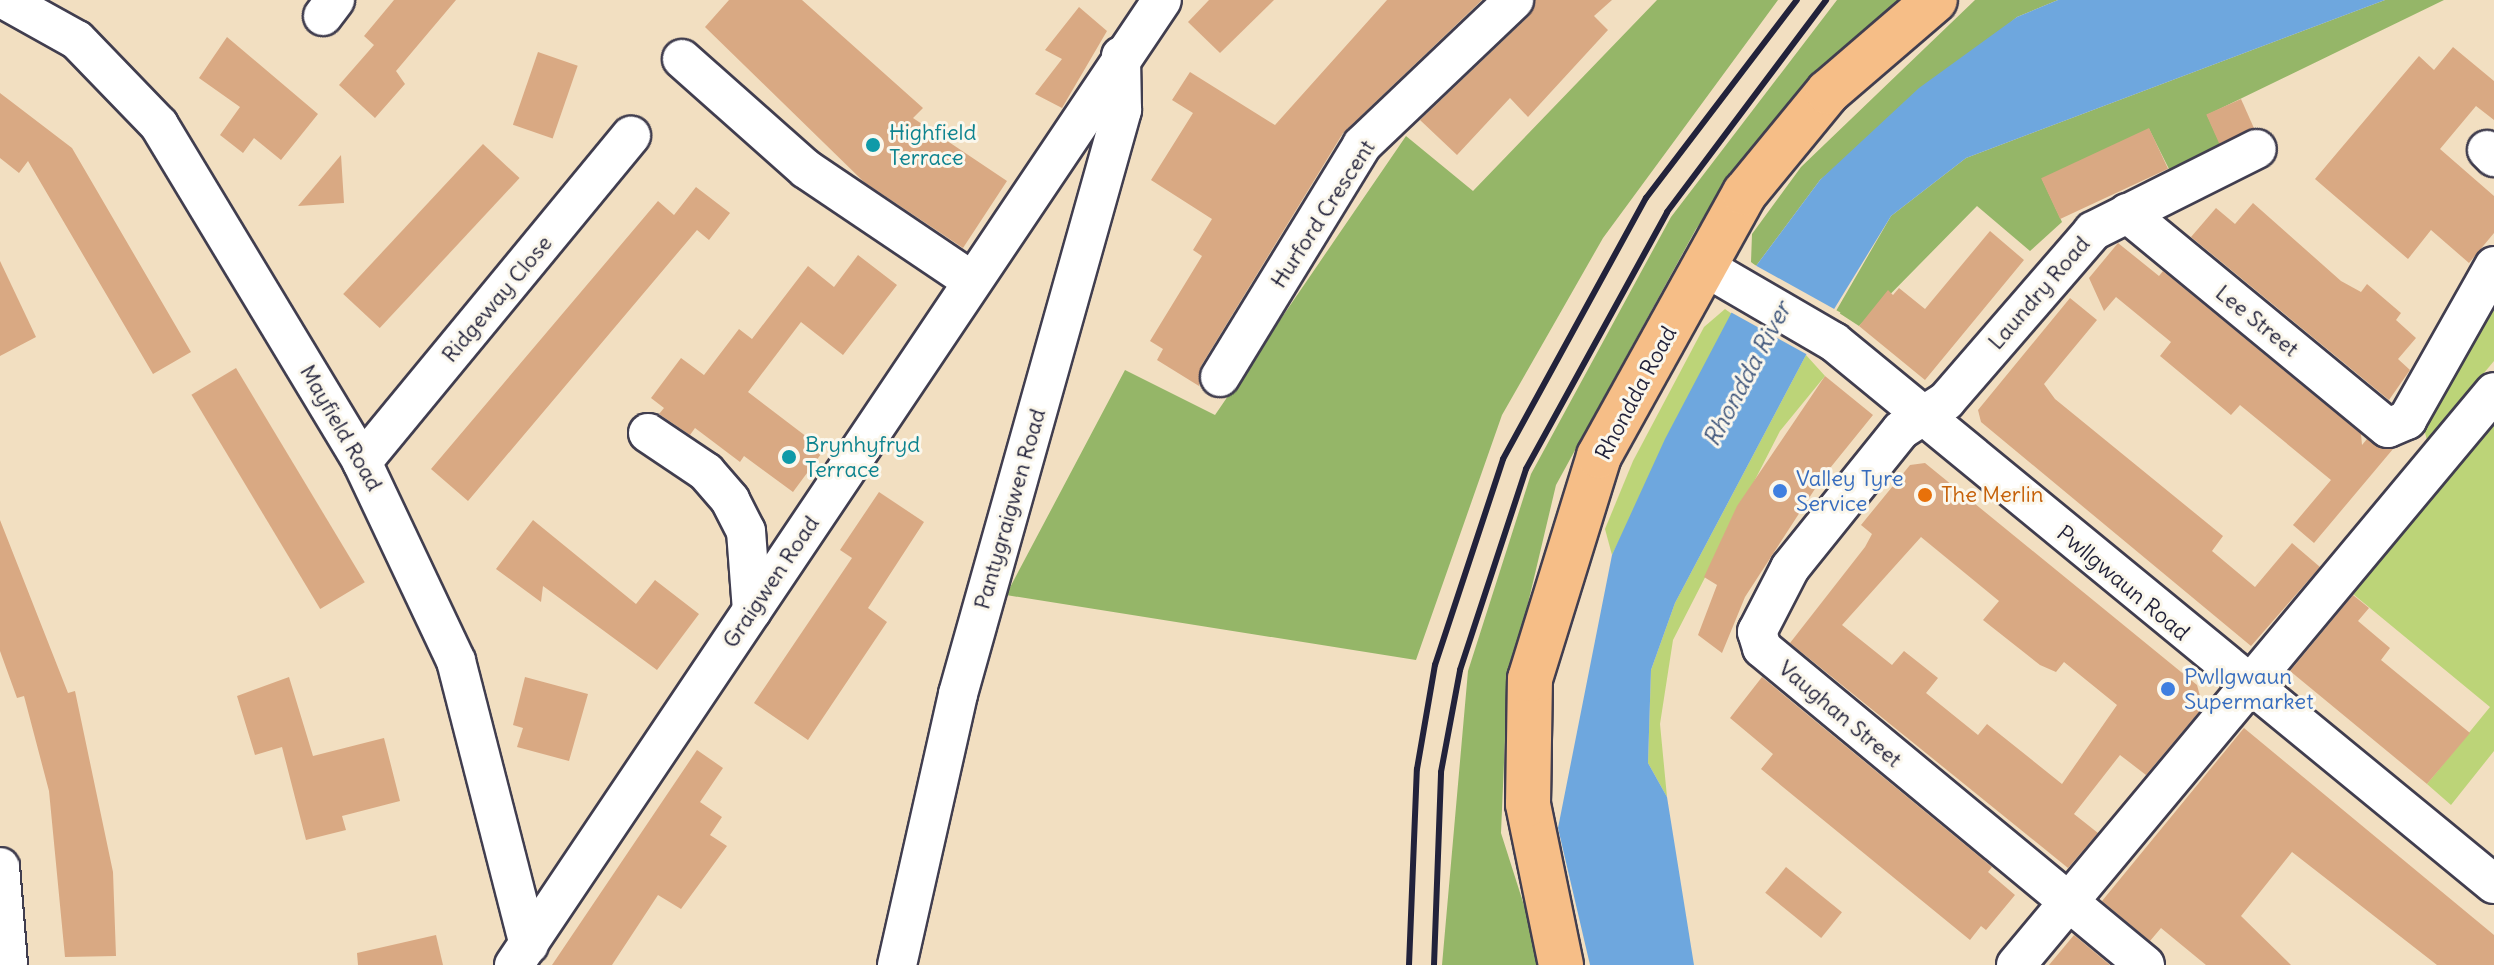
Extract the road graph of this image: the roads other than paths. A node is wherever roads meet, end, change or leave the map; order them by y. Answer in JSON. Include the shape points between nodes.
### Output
{"nodes":[{"id":1,"x":5,"y":0,"type":"edge"},
{"id":2,"x":1514,"y":0,"type":"edge"},
{"id":3,"x":1935,"y":0,"type":"edge"},
{"id":4,"x":1150,"y":4,"type":"edge"},
{"id":5,"x":1121,"y":56,"type":"junction"},
{"id":6,"x":682,"y":59,"type":"dead end"},
{"id":7,"x":631,"y":136,"type":"dead end"},
{"id":8,"x":2257,"y":149,"type":"dead end"},
{"id":9,"x":2127,"y":213,"type":"junction"},
{"id":10,"x":2494,"y":266,"type":"edge"},
{"id":11,"x":1722,"y":276,"type":"junction"},
{"id":12,"x":972,"y":281,"type":"junction"},
{"id":13,"x":1220,"y":377,"type":"dead end"},
{"id":14,"x":2494,"y":392,"type":"edge"},
{"id":15,"x":1923,"y":415,"type":"junction"},
{"id":16,"x":648,"y":433,"type":"dead end"},
{"id":17,"x":362,"y":462,"type":"junction"},
{"id":18,"x":752,"y":611,"type":"junction"},
{"id":19,"x":2247,"y":686,"type":"junction"},
{"id":20,"x":0,"y":867,"type":"edge"},
{"id":21,"x":2494,"y":884,"type":"edge"},
{"id":22,"x":2068,"y":902,"type":"junction"},
{"id":23,"x":522,"y":955,"type":"edge"},
{"id":24,"x":8,"y":965,"type":"edge"},
{"id":25,"x":897,"y":965,"type":"edge"},
{"id":26,"x":1561,"y":965,"type":"edge"},
{"id":27,"x":2016,"y":965,"type":"edge"},
{"id":28,"x":2145,"y":965,"type":"edge"}],
"edges":[{"from":1,"to":17,"type":"street","name":"Mayfield Road","via":[[77,40],[159,125]]},
{"from":2,"to":13,"type":"street","name":"Hurford Crescent","via":[[1362,145]]},
{"from":3,"to":11,"type":"main road","name":"Rhondda Road","via":[[1828,92],[1781,144]]},
{"from":4,"to":5,"type":"street","name":"Graigwen Road"},
{"from":5,"to":12,"type":"street","name":"Graigwen Road"},
{"from":5,"to":25,"type":"street","name":"Pantygraigwen Road","via":[[1122,110],[958,694]]},
{"from":6,"to":12,"type":"street","via":[[806,169]]},
{"from":7,"to":17,"type":"street","name":"Ridgeway Close"},
{"from":8,"to":9,"type":"street","name":"Laundry Road"},
{"from":9,"to":10,"type":"street","name":"Lee Street","via":[[2388,428],[2407,420]]},
{"from":9,"to":15,"type":"street","name":"Laundry Road","via":[[2093,231],[1946,401]]},
{"from":11,"to":15,"type":"street","name":"Pwllgwaun Road","via":[[1834,342]]},
{"from":11,"to":26,"type":"main road","name":"Rhondda Road","via":[[1599,456],[1530,679],[1528,804]]},
{"from":12,"to":18,"type":"street","name":"Graigwen Road"},
{"from":14,"to":19,"type":"street"},
{"from":15,"to":19,"type":"street","name":"Pwllgwaun Road"},
{"from":15,"to":22,"type":"street","name":"Vaughan Street","via":[[1901,430],[1822,525],[1757,632],[1762,648]]},
{"from":16,"to":18,"type":"street","via":[[706,472],[730,500],[746,531]]},
{"from":17,"to":23,"type":"street","name":"Mayfield Road","via":[[456,661]]},
{"from":18,"to":23,"type":"street","name":"Graigwen Road"},
{"from":19,"to":21,"type":"street","name":"Pwllgwaun Road"},
{"from":19,"to":22,"type":"street"},
{"from":20,"to":24,"type":"street"},
{"from":22,"to":27,"type":"street"},
{"from":22,"to":28,"type":"street","name":"Vaughan Street"}]}
